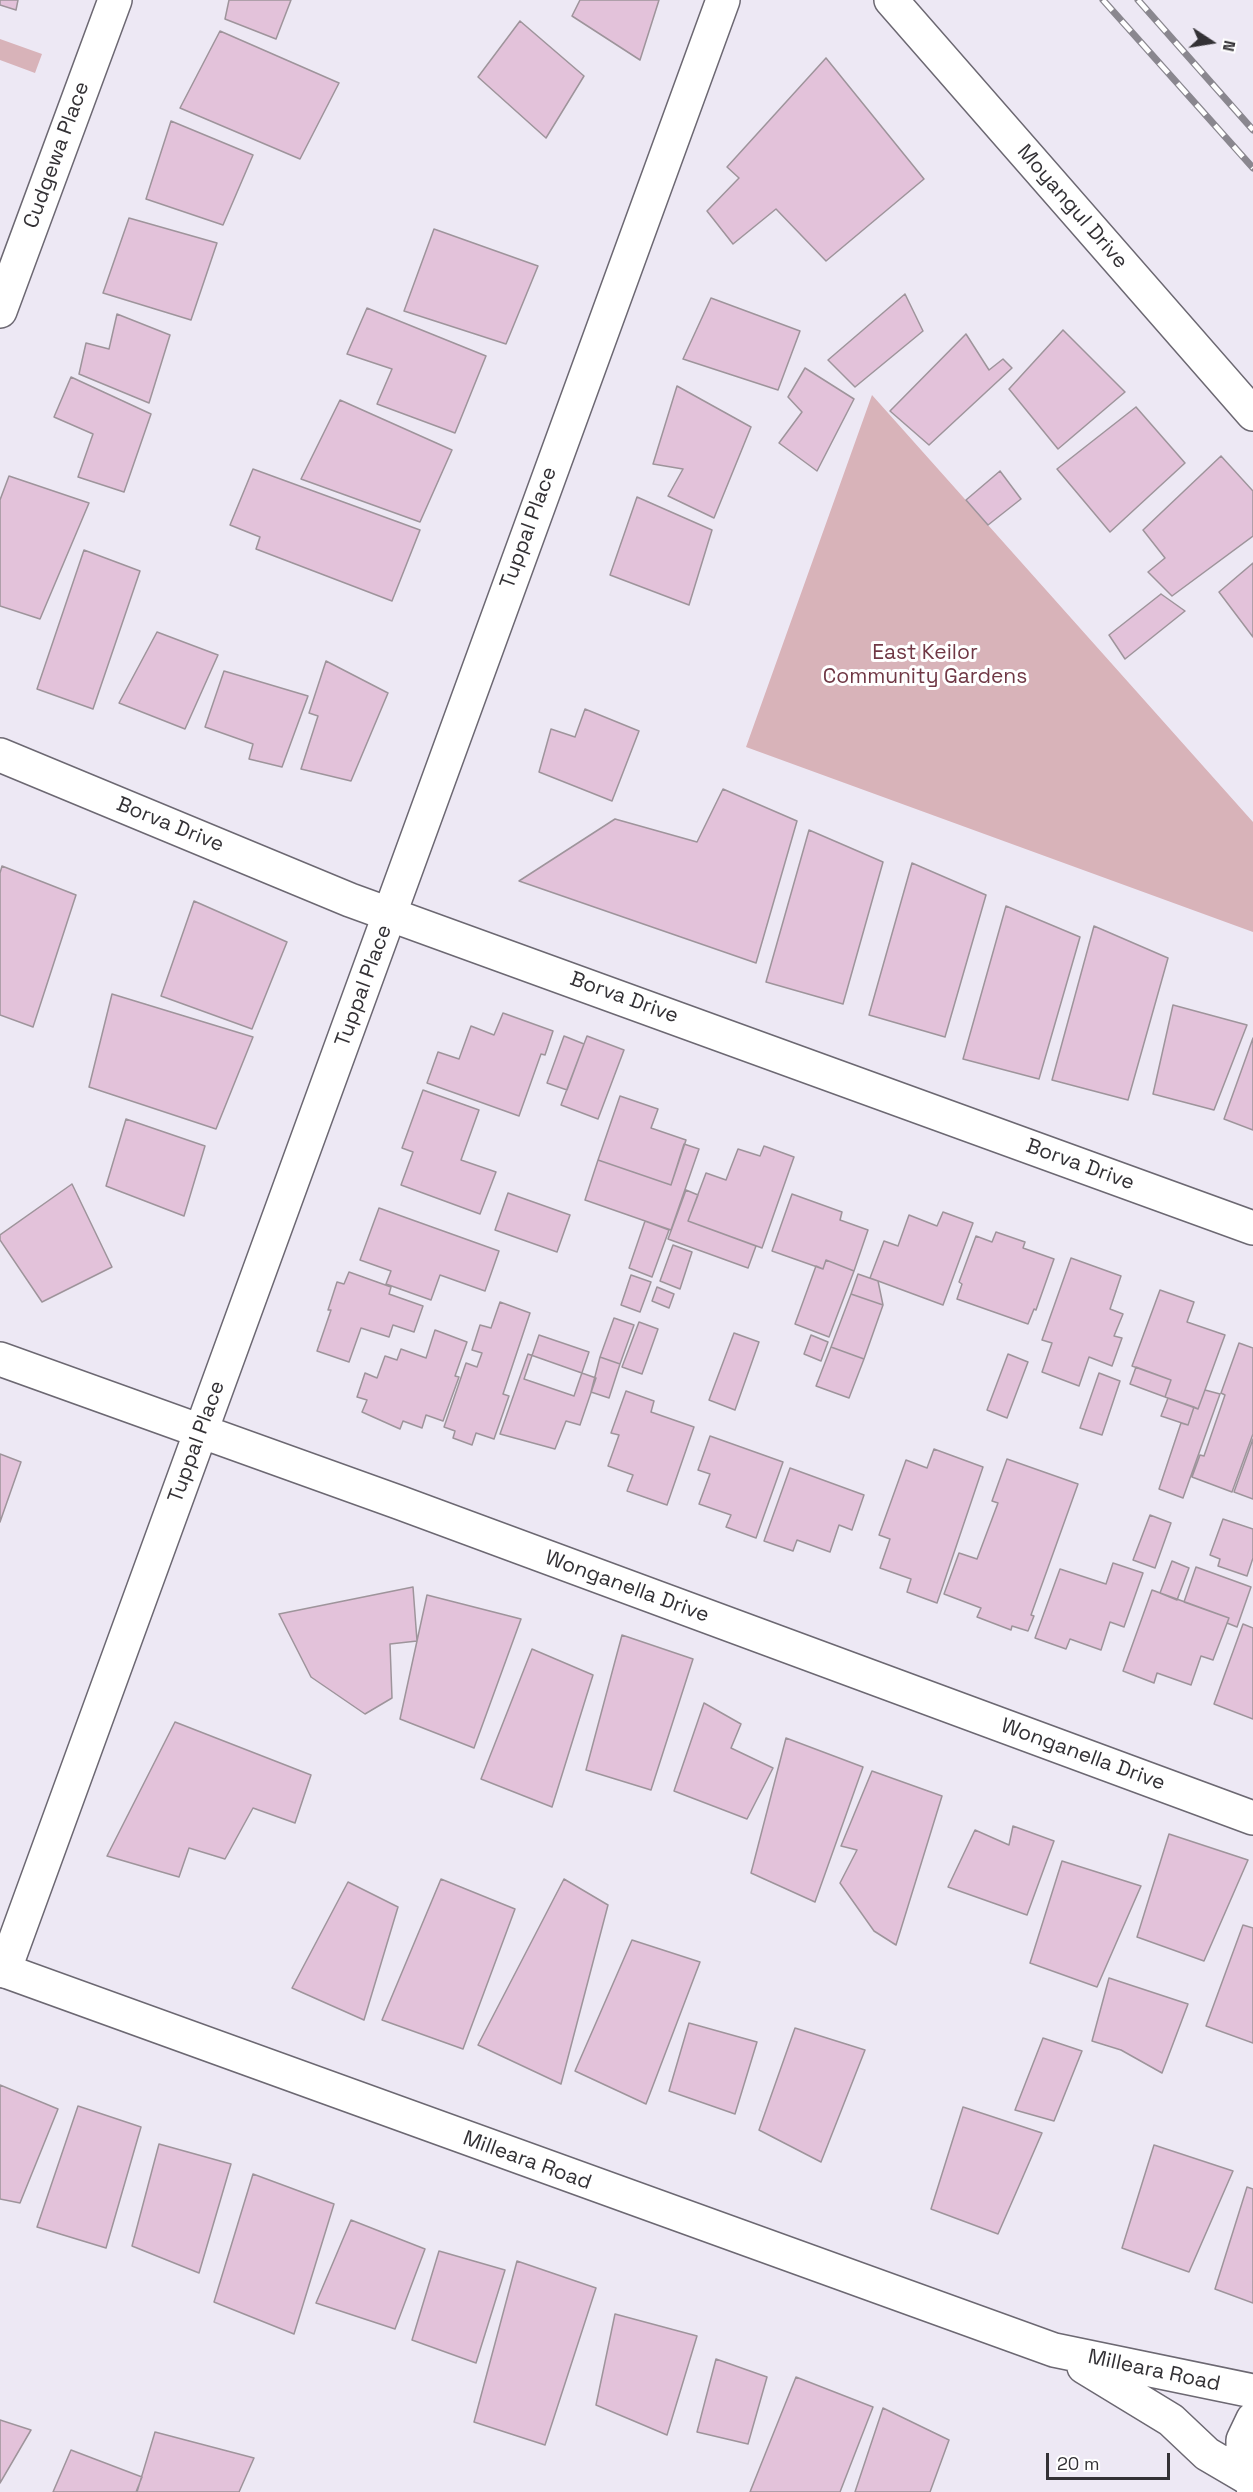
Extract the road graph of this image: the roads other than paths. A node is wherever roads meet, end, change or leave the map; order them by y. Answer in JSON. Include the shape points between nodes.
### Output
{"nodes":[{"id":1,"x":115,"y":0,"type":"edge"},
{"id":2,"x":723,"y":0,"type":"edge"},
{"id":3,"x":891,"y":0,"type":"edge"},
{"id":4,"x":0,"y":310,"type":"edge"},
{"id":5,"x":1253,"y":414,"type":"edge"},
{"id":6,"x":0,"y":755,"type":"edge"},
{"id":7,"x":390,"y":913,"type":"junction"},
{"id":8,"x":1253,"y":1227,"type":"edge"},
{"id":9,"x":0,"y":1359,"type":"edge"},
{"id":10,"x":202,"y":1432,"type":"junction"},
{"id":11,"x":1253,"y":1818,"type":"edge"},
{"id":12,"x":2,"y":1970,"type":"edge"},
{"id":13,"x":1054,"y":2350,"type":"junction"},
{"id":14,"x":1253,"y":2391,"type":"edge"},
{"id":15,"x":1253,"y":2419,"type":"edge"},
{"id":16,"x":1251,"y":2482,"type":"edge"}],
"edges":[{"from":1,"to":4,"type":"street","name":"Cudgewa Place"},
{"from":2,"to":7,"type":"street","name":"Tuppal Place"},
{"from":3,"to":5,"type":"street","name":"Moyangul Drive"},
{"from":6,"to":7,"type":"street","name":"Borva Drive"},
{"from":7,"to":8,"type":"street","name":"Borva Drive"},
{"from":7,"to":10,"type":"street","name":"Tuppal Place"},
{"from":9,"to":10,"type":"street","name":"Wonganella Drive"},
{"from":10,"to":11,"type":"street","name":"Wonganella Drive"},
{"from":10,"to":12,"type":"street","name":"Tuppal Place"},
{"from":12,"to":13,"type":"street","name":"Milleara Road"},
{"from":13,"to":14,"type":"street","name":"Milleara Road"},
{"from":13,"to":16,"type":"street","name":"Milleara Road","via":[[1171,2420],[1207,2454]]},
{"from":15,"to":16,"type":"street","via":[[1244,2440],[1243,2460]]}]}
